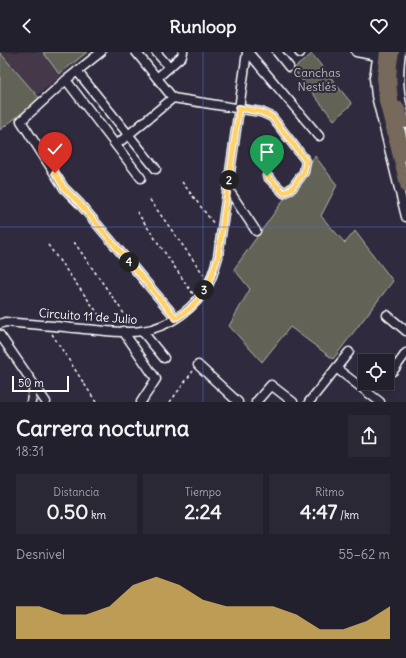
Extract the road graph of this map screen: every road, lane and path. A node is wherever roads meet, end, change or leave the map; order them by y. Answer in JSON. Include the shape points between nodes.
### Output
{"nodes":[{"id":1,"x":101,"y":52,"type":"edge"},
{"id":2,"x":136,"y":52,"type":"edge"},
{"id":3,"x":156,"y":52,"type":"edge"},
{"id":4,"x":183,"y":52,"type":"edge"},
{"id":5,"x":247,"y":52,"type":"edge"},
{"id":6,"x":277,"y":52,"type":"edge"},
{"id":7,"x":356,"y":52,"type":"edge"},
{"id":8,"x":388,"y":52,"type":"edge"},
{"id":9,"x":394,"y":52,"type":"edge"},
{"id":10,"x":401,"y":52,"type":"edge"},
{"id":11,"x":380,"y":53,"type":"edge"},
{"id":12,"x":168,"y":67,"type":"junction"},
{"id":13,"x":289,"y":67,"type":"dead end"},
{"id":14,"x":77,"y":71,"type":"junction"},
{"id":15,"x":156,"y":78,"type":"junction"},
{"id":16,"x":66,"y":80,"type":"junction"},
{"id":17,"x":173,"y":98,"type":"junction"},
{"id":18,"x":239,"y":108,"type":"junction"},
{"id":19,"x":406,"y":118,"type":"edge"},
{"id":20,"x":406,"y":123,"type":"edge"},
{"id":21,"x":128,"y":135,"type":"junction"},
{"id":22,"x":319,"y":136,"type":"dead end"},
{"id":23,"x":116,"y":145,"type":"junction"},
{"id":24,"x":406,"y":155,"type":"edge"},
{"id":25,"x":156,"y":169,"type":"dead end"},
{"id":26,"x":267,"y":176,"type":"dead end"},
{"id":27,"x":142,"y":178,"type":"dead end"},
{"id":28,"x":182,"y":182,"type":"dead end"},
{"id":29,"x":406,"y":188,"type":"edge"},
{"id":30,"x":228,"y":189,"type":"junction"},
{"id":31,"x":150,"y":200,"type":"dead end"},
{"id":32,"x":137,"y":212,"type":"dead end"},
{"id":33,"x":406,"y":217,"type":"edge"},
{"id":34,"x":218,"y":229,"type":"dead end"},
{"id":35,"x":256,"y":231,"type":"dead end"},
{"id":36,"x":74,"y":242,"type":"dead end"},
{"id":37,"x":48,"y":245,"type":"dead end"},
{"id":38,"x":209,"y":283,"type":"junction"},
{"id":39,"x":198,"y":300,"type":"junction"},
{"id":40,"x":388,"y":315,"type":"dead end"},
{"id":41,"x":176,"y":318,"type":"junction"},
{"id":42,"x":0,"y":324,"type":"edge"},
{"id":43,"x":46,"y":325,"type":"junction"},
{"id":44,"x":110,"y":331,"type":"junction"},
{"id":45,"x":123,"y":331,"type":"junction"},
{"id":46,"x":140,"y":331,"type":"junction"},
{"id":47,"x":406,"y":331,"type":"edge"},
{"id":48,"x":0,"y":335,"type":"edge"},
{"id":49,"x":348,"y":352,"type":"dead end"},
{"id":50,"x":406,"y":354,"type":"edge"},
{"id":51,"x":164,"y":358,"type":"dead end"},
{"id":52,"x":198,"y":365,"type":"joint"},
{"id":53,"x":336,"y":368,"type":"junction"},
{"id":54,"x":394,"y":370,"type":"edge"},
{"id":55,"x":34,"y":385,"type":"junction"},
{"id":56,"x":172,"y":399,"type":"junction"},
{"id":57,"x":31,"y":402,"type":"edge"},
{"id":58,"x":46,"y":402,"type":"edge"},
{"id":59,"x":96,"y":402,"type":"edge"},
{"id":60,"x":141,"y":402,"type":"edge"},
{"id":61,"x":170,"y":402,"type":"edge"},
{"id":62,"x":175,"y":402,"type":"edge"},
{"id":63,"x":238,"y":402,"type":"edge"},
{"id":64,"x":256,"y":402,"type":"edge"},
{"id":65,"x":293,"y":402,"type":"edge"},
{"id":66,"x":309,"y":402,"type":"edge"},
{"id":67,"x":380,"y":402,"type":"edge"}],
"edges":[{"from":1,"to":14,"type":"street"},
{"from":2,"to":15,"type":"street"},
{"from":3,"to":12,"type":"street"},
{"from":4,"to":12,"type":"street","via":[[182,56]]},
{"from":5,"to":18,"type":"street","name":"Circuito 11 de Julio"},
{"from":5,"to":22,"type":"street"},
{"from":6,"to":13,"type":"street"},
{"from":7,"to":11,"type":"street"},
{"from":8,"to":20,"type":"main road","via":[[390,77]]},
{"from":9,"to":24,"type":"main road","via":[[393,99]]},
{"from":10,"to":19,"type":"street","via":[[400,97]]},
{"from":11,"to":29,"type":"main road","via":[[384,101]]},
{"from":11,"to":33,"type":"street","via":[[374,78],[376,96]]},
{"from":12,"to":15,"type":"street"},
{"from":14,"to":16,"type":"street"},
{"from":14,"to":21,"type":"street"},
{"from":15,"to":17,"type":"street"},
{"from":16,"to":23,"type":"street"},
{"from":16,"to":41,"type":"street","via":[[21,121],[64,188]]},
{"from":17,"to":18,"type":"street"},
{"from":17,"to":21,"type":"street"},
{"from":18,"to":26,"type":"street","via":[[272,117],[306,161],[304,172],[292,188],[284,193]]},
{"from":18,"to":30,"type":"street","name":"Circuito 11 de Julio"},
{"from":21,"to":23,"type":"street"},
{"from":21,"to":25,"type":"street"},
{"from":23,"to":27,"type":"street"},
{"from":28,"to":34,"type":"path"},
{"from":30,"to":35,"type":"street"},
{"from":30,"to":38,"type":"street","name":"Circuito 11 de Julio","via":[[218,257]]},
{"from":31,"to":38,"type":"path"},
{"from":32,"to":39,"type":"path"},
{"from":36,"to":46,"type":"path"},
{"from":37,"to":44,"type":"path"},
{"from":38,"to":39,"type":"street","name":"Circuito 11 de Julio"},
{"from":39,"to":41,"type":"street","name":"Circuito 11 de Julio"},
{"from":40,"to":47,"type":"street"},
{"from":41,"to":46,"type":"street","name":"Circuito 11 de Julio","via":[[162,326]]},
{"from":42,"to":43,"type":"street","name":"Circuito 11 de Julio","via":[[5,322]]},
{"from":43,"to":44,"type":"street","name":"Circuito 11 de Julio"},
{"from":43,"to":59,"type":"path"},
{"from":44,"to":45,"type":"street","name":"Circuito 11 de Julio"},
{"from":45,"to":46,"type":"street","name":"Circuito 11 de Julio"},
{"from":45,"to":60,"type":"street","via":[[156,379]]},
{"from":46,"to":51,"type":"street"},
{"from":48,"to":55,"type":"street"},
{"from":49,"to":53,"type":"street"},
{"from":50,"to":54,"type":"street"},
{"from":52,"to":56,"type":"path"},
{"from":52,"to":63,"type":"street"},
{"from":53,"to":66,"type":"street"},
{"from":53,"to":67,"type":"street"},
{"from":55,"to":57,"type":"street"},
{"from":55,"to":58,"type":"street"},
{"from":56,"to":61,"type":"path"},
{"from":56,"to":62,"type":"path"},
{"from":64,"to":65,"type":"street","via":[[272,385]]}]}
